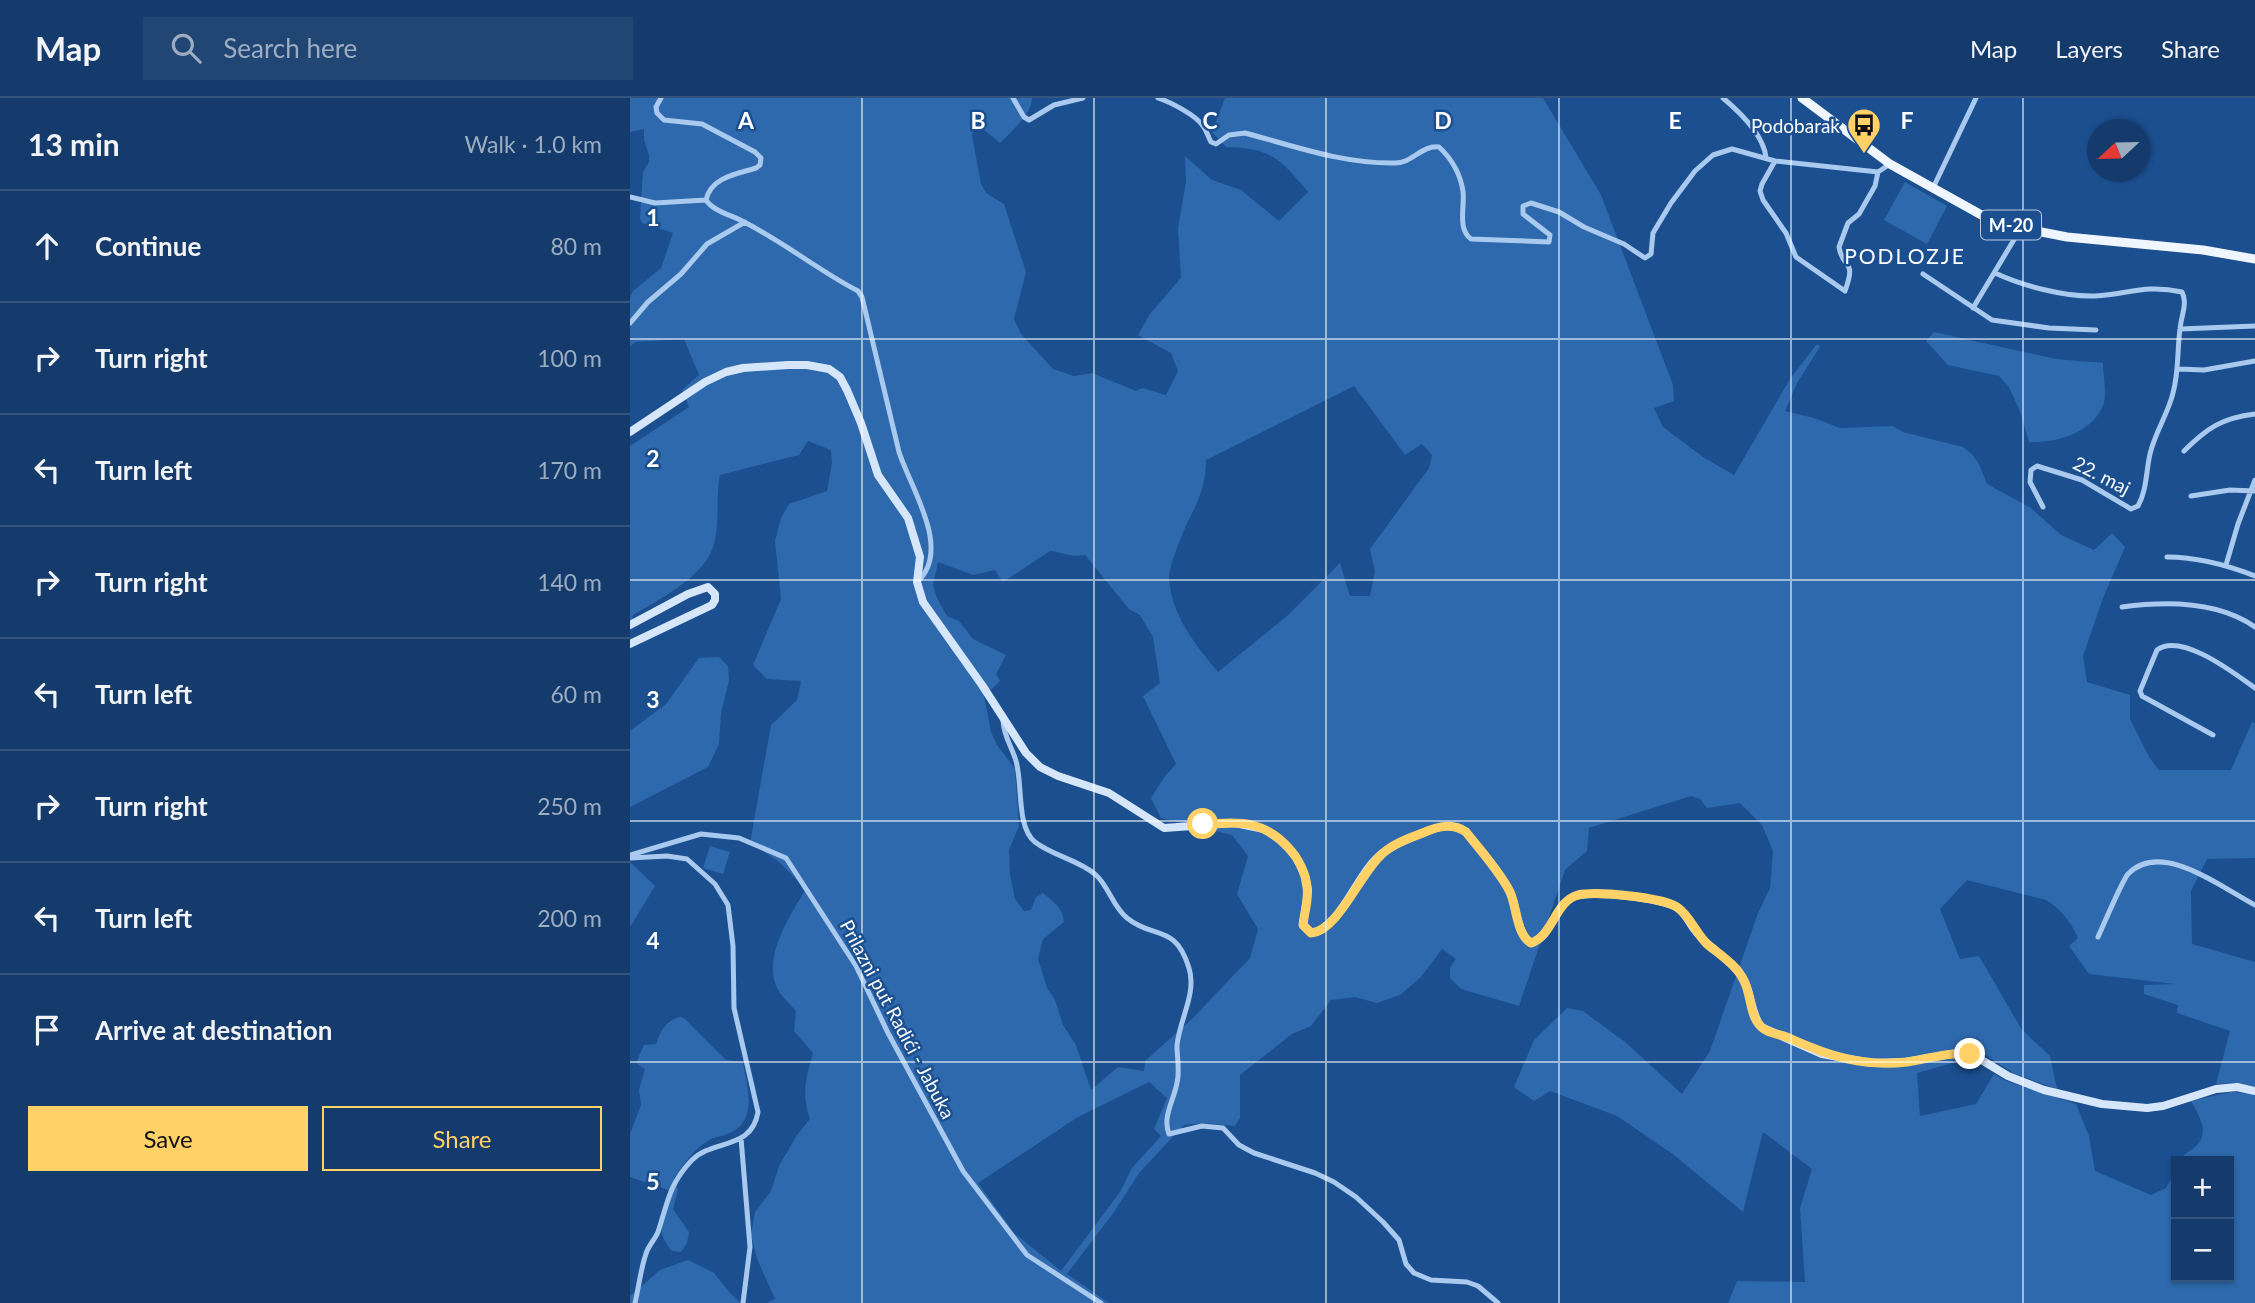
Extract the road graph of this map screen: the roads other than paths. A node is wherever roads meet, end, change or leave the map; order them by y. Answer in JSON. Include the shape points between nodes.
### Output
{"nodes":[{"id":1,"x":661,"y":98,"type":"edge"},
{"id":2,"x":1013,"y":98,"type":"edge"},
{"id":3,"x":1083,"y":98,"type":"edge"},
{"id":4,"x":1158,"y":98,"type":"edge"},
{"id":5,"x":1723,"y":98,"type":"edge"},
{"id":6,"x":1802,"y":98,"type":"edge"},
{"id":7,"x":1976,"y":98,"type":"edge"},
{"id":8,"x":1766,"y":157,"type":"junction"},
{"id":9,"x":1775,"y":160,"type":"junction"},
{"id":10,"x":1890,"y":164,"type":"junction"},
{"id":11,"x":1878,"y":172,"type":"junction"},
{"id":12,"x":1933,"y":188,"type":"junction"},
{"id":13,"x":630,"y":197,"type":"edge"},
{"id":14,"x":706,"y":200,"type":"junction"},
{"id":15,"x":745,"y":222,"type":"junction"},
{"id":16,"x":2021,"y":229,"type":"junction"},
{"id":17,"x":2255,"y":259,"type":"edge"},
{"id":18,"x":1995,"y":273,"type":"junction"},
{"id":19,"x":1923,"y":274,"type":"dead end"},
{"id":20,"x":1973,"y":308,"type":"junction"},
{"id":21,"x":630,"y":323,"type":"edge"},
{"id":22,"x":2255,"y":326,"type":"edge"},
{"id":23,"x":2180,"y":329,"type":"junction"},
{"id":24,"x":2095,"y":330,"type":"dead end"},
{"id":25,"x":2255,"y":361,"type":"edge"},
{"id":26,"x":2179,"y":369,"type":"junction"},
{"id":27,"x":2255,"y":414,"type":"edge"},
{"id":28,"x":630,"y":432,"type":"edge"},
{"id":29,"x":2184,"y":451,"type":"dead end"},
{"id":30,"x":2255,"y":480,"type":"edge"},
{"id":31,"x":2253,"y":491,"type":"edge"},
{"id":32,"x":2191,"y":496,"type":"dead end"},
{"id":33,"x":2043,"y":507,"type":"dead end"},
{"id":34,"x":2167,"y":557,"type":"dead end"},
{"id":35,"x":2226,"y":565,"type":"junction"},
{"id":36,"x":2255,"y":576,"type":"edge"},
{"id":37,"x":917,"y":582,"type":"junction"},
{"id":38,"x":2122,"y":607,"type":"dead end"},
{"id":39,"x":630,"y":625,"type":"edge"},
{"id":40,"x":2255,"y":627,"type":"edge"},
{"id":41,"x":630,"y":644,"type":"edge"},
{"id":42,"x":2255,"y":688,"type":"edge"},
{"id":43,"x":1003,"y":718,"type":"junction"},
{"id":44,"x":2213,"y":735,"type":"dead end"},
{"id":45,"x":630,"y":856,"type":"edge"},
{"id":46,"x":2255,"y":905,"type":"edge"},
{"id":47,"x":2098,"y":937,"type":"dead end"},
{"id":48,"x":2255,"y":1091,"type":"edge"},
{"id":49,"x":741,"y":1138,"type":"junction"},
{"id":50,"x":635,"y":1303,"type":"edge"},
{"id":51,"x":743,"y":1303,"type":"edge"},
{"id":52,"x":1101,"y":1303,"type":"edge"},
{"id":53,"x":1498,"y":1303,"type":"edge"}],
"edges":[{"from":1,"to":14,"type":"street","via":[[656,107],[664,120],[711,127],[761,158],[756,168],[718,181]]},
{"from":2,"to":3,"type":"street","via":[[1029,120],[1054,105]]},
{"from":4,"to":8,"type":"street","via":[[1196,120],[1216,144],[1229,135],[1245,133],[1339,159],[1379,163],[1408,161],[1426,148],[1439,147],[1458,174],[1464,231],[1471,239],[1549,242],[1550,235],[1523,214],[1524,206],[1531,203],[1559,212],[1646,258],[1651,254],[1653,233],[1686,182],[1713,155],[1732,149]]},
{"from":5,"to":8,"type":"street","via":[[1760,137]]},
{"from":6,"to":10,"type":"main road","number":"M-20"},
{"from":7,"to":12,"type":"street"},
{"from":8,"to":9,"type":"street"},
{"from":9,"to":11,"type":"street"},
{"from":9,"to":11,"type":"street","via":[[1762,184],[1763,200],[1796,257],[1844,290],[1850,265],[1839,247],[1848,223],[1859,214],[1875,186]]},
{"from":10,"to":11,"type":"street"},
{"from":10,"to":12,"type":"main road","number":"M-20"},
{"from":12,"to":16,"type":"main road","number":"M-20","via":[[1985,217]]},
{"from":13,"to":14,"type":"street","via":[[655,203]]},
{"from":14,"to":15,"type":"street"},
{"from":15,"to":21,"type":"street","via":[[707,244]]},
{"from":15,"to":37,"type":"street","via":[[862,297],[899,452],[927,522],[931,558],[927,574]]},
{"from":16,"to":17,"type":"main road","number":"M-20"},
{"from":16,"to":18,"type":"street"},
{"from":18,"to":20,"type":"street"},
{"from":18,"to":23,"type":"street","name":"22. maj","via":[[2036,287],[2093,296],[2148,288],[2182,292],[2185,303]]},
{"from":19,"to":20,"type":"street"},
{"from":20,"to":24,"type":"street","via":[[1992,320],[2012,324]]},
{"from":22,"to":23,"type":"street"},
{"from":23,"to":26,"type":"street","name":"22. maj"},
{"from":25,"to":26,"type":"street","via":[[2204,370]]},
{"from":26,"to":33,"type":"street","name":"22. maj","via":[[2138,506],[2131,509],[2082,480],[2037,466],[2031,470],[2030,482]]},
{"from":27,"to":29,"type":"street","via":[[2214,425]]},
{"from":28,"to":37,"type":"main road","via":[[726,372],[789,365],[830,369],[847,390],[878,475],[908,518],[920,557]]},
{"from":30,"to":31,"type":"street"},
{"from":31,"to":32,"type":"street"},
{"from":31,"to":35,"type":"street"},
{"from":34,"to":35,"type":"street"},
{"from":35,"to":36,"type":"street"},
{"from":37,"to":43,"type":"main road","via":[[927,609]]},
{"from":38,"to":40,"type":"street","via":[[2186,605],[2222,611]]},
{"from":39,"to":41,"type":"main road","via":[[688,594],[708,587],[715,594],[712,605]]},
{"from":42,"to":44,"type":"street","via":[[2192,650],[2171,644],[2157,650],[2142,696]]},
{"from":43,"to":48,"type":"main road","via":[[1040,767],[1109,793],[1160,826],[1236,823],[1264,829],[1279,839],[1295,855],[1305,876],[1308,890],[1303,925],[1311,933],[1331,921],[1382,853],[1450,826],[1466,832],[1503,880],[1527,941],[1539,940],[1576,895],[1661,900],[1682,912],[1702,939],[1738,970],[1761,1027],[1822,1054],[1872,1063],[1970,1054],[2045,1090],[2138,1108],[2163,1106],[2229,1087]]},
{"from":43,"to":53,"type":"street","via":[[1006,741],[1017,763],[1027,833],[1035,842],[1096,875],[1126,918],[1140,927],[1164,932],[1189,967],[1192,981],[1177,1044],[1169,1134],[1202,1126],[1223,1128],[1254,1153],[1335,1182],[1399,1240],[1406,1264],[1414,1273],[1431,1280],[1467,1282]]},
{"from":45,"to":49,"type":"street","via":[[688,859],[715,884],[728,905],[734,1008],[758,1112]]},
{"from":45,"to":52,"type":"street","name":"Prilazni put Radići - Jabuka","via":[[701,834],[739,838],[786,858],[856,966],[962,1171],[1027,1255]]},
{"from":46,"to":47,"type":"street","via":[[2192,870],[2145,863],[2127,875]]},
{"from":49,"to":50,"type":"street","via":[[694,1159],[672,1188],[647,1251]]},
{"from":49,"to":51,"type":"street","via":[[750,1247]]}]}
